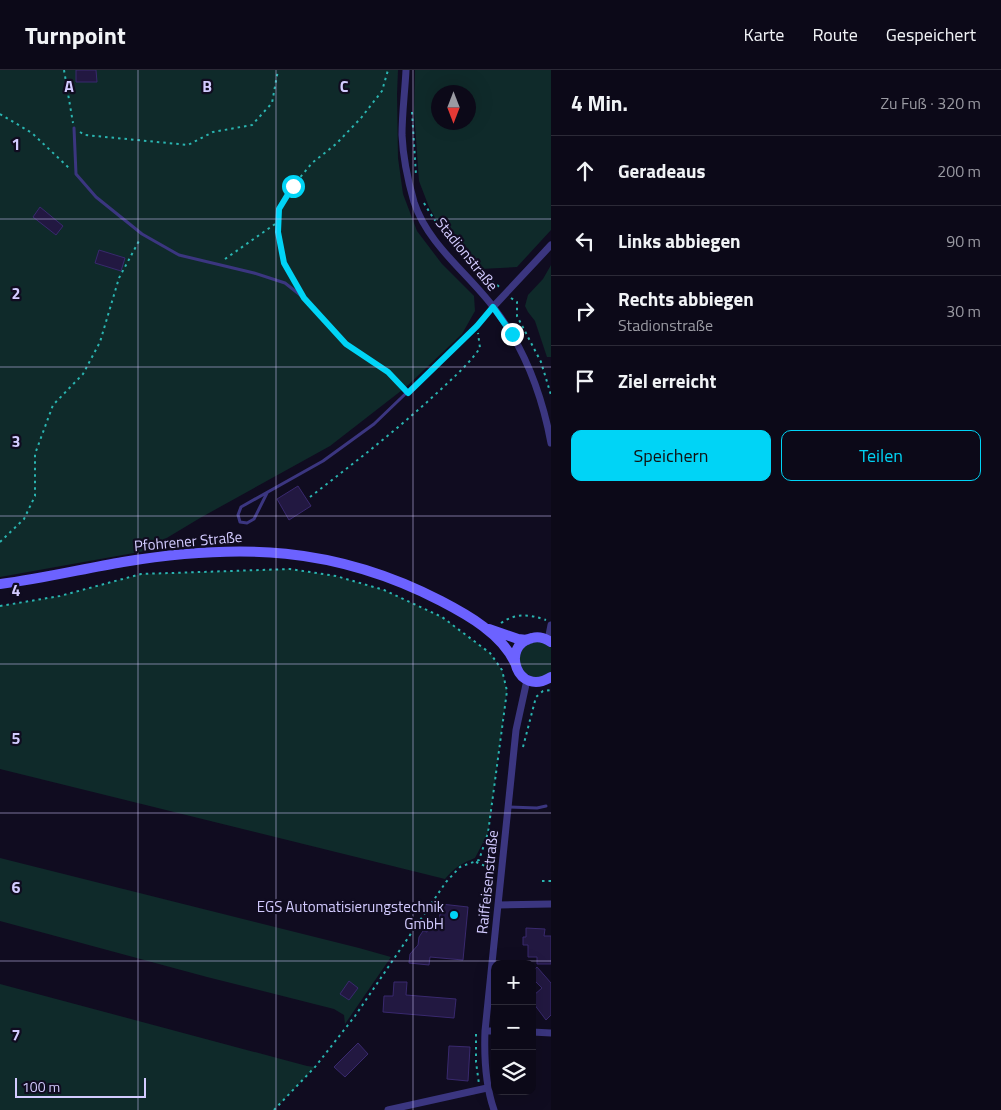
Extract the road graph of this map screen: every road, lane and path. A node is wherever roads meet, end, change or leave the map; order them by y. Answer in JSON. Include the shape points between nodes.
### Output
{"nodes":[{"id":1,"x":64,"y":70,"type":"edge"},
{"id":2,"x":278,"y":70,"type":"edge"},
{"id":3,"x":388,"y":70,"type":"edge"},
{"id":4,"x":406,"y":70,"type":"edge"},
{"id":5,"x":412,"y":104,"type":"dead end"},
{"id":6,"x":0,"y":114,"type":"edge"},
{"id":7,"x":74,"y":128,"type":"junction"},
{"id":8,"x":76,"y":174,"type":"junction"},
{"id":9,"x":416,"y":179,"type":"dead end"},
{"id":10,"x":422,"y":201,"type":"dead end"},
{"id":11,"x":278,"y":222,"type":"junction"},
{"id":12,"x":142,"y":234,"type":"junction"},
{"id":13,"x":551,"y":245,"type":"edge"},
{"id":14,"x":219,"y":264,"type":"junction"},
{"id":15,"x":296,"y":284,"type":"dead end"},
{"id":16,"x":506,"y":295,"type":"junction"},
{"id":17,"x":493,"y":307,"type":"junction"},
{"id":18,"x":477,"y":326,"type":"junction"},
{"id":19,"x":408,"y":393,"type":"junction"},
{"id":20,"x":551,"y":395,"type":"edge"},
{"id":21,"x":551,"y":443,"type":"edge"},
{"id":22,"x":267,"y":493,"type":"junction"},
{"id":23,"x":310,"y":497,"type":"dead end"},
{"id":24,"x":0,"y":542,"type":"edge"},
{"id":25,"x":0,"y":584,"type":"edge"},
{"id":26,"x":0,"y":606,"type":"edge"},
{"id":27,"x":551,"y":621,"type":"edge"},
{"id":28,"x":551,"y":625,"type":"edge"},
{"id":29,"x":489,"y":629,"type":"junction"},
{"id":30,"x":527,"y":640,"type":"junction"},
{"id":31,"x":550,"y":641,"type":"edge"},
{"id":32,"x":515,"y":663,"type":"junction"},
{"id":33,"x":551,"y":677,"type":"edge"},
{"id":34,"x":528,"y":680,"type":"junction"},
{"id":35,"x":551,"y":690,"type":"edge"},
{"id":36,"x":523,"y":747,"type":"dead end"},
{"id":37,"x":546,"y":806,"type":"dead end"},
{"id":38,"x":509,"y":807,"type":"junction"},
{"id":39,"x":488,"y":833,"type":"junction"},
{"id":40,"x":505,"y":834,"type":"junction"},
{"id":41,"x":476,"y":862,"type":"junction"},
{"id":42,"x":492,"y":878,"type":"dead end"},
{"id":43,"x":542,"y":881,"type":"dead end"},
{"id":44,"x":551,"y":881,"type":"edge"},
{"id":45,"x":551,"y":904,"type":"edge"},
{"id":46,"x":499,"y":905,"type":"junction"},
{"id":47,"x":485,"y":1031,"type":"junction"},
{"id":48,"x":491,"y":1031,"type":"edge"},
{"id":49,"x":536,"y":1032,"type":"edge"},
{"id":50,"x":551,"y":1033,"type":"edge"},
{"id":51,"x":487,"y":1088,"type":"junction"},
{"id":52,"x":274,"y":1110,"type":"edge"},
{"id":53,"x":388,"y":1110,"type":"edge"},
{"id":54,"x":494,"y":1110,"type":"edge"}],
"edges":[{"from":1,"to":7,"type":"path"},
{"from":2,"to":7,"type":"path","via":[[272,103],[252,125],[213,132],[188,145],[85,135]]},
{"from":3,"to":11,"type":"path","via":[[382,91],[361,118],[312,163],[293,186],[279,209]]},
{"from":4,"to":17,"type":"street","name":"Stadionstraße","via":[[402,135],[415,203],[431,234]]},
{"from":5,"to":9,"type":"path"},
{"from":6,"to":8,"type":"path","via":[[32,133]]},
{"from":7,"to":8,"type":"lane"},
{"from":8,"to":12,"type":"lane","via":[[96,197]]},
{"from":10,"to":16,"type":"path","via":[[435,224]]},
{"from":11,"to":14,"type":"path"},
{"from":11,"to":15,"type":"path","via":[[284,263]]},
{"from":12,"to":14,"type":"lane","via":[[179,255]]},
{"from":12,"to":24,"type":"path","via":[[119,278],[100,342],[83,374],[53,405],[35,454],[35,496],[24,519]]},
{"from":13,"to":16,"type":"street"},
{"from":14,"to":19,"type":"lane","via":[[285,283],[304,298],[346,344],[388,372]]},
{"from":16,"to":17,"type":"street"},
{"from":16,"to":20,"type":"path","via":[[517,302],[517,316],[542,362]]},
{"from":17,"to":18,"type":"lane"},
{"from":17,"to":21,"type":"street","name":"Stadionstraße","via":[[526,360]]},
{"from":18,"to":19,"type":"lane"},
{"from":18,"to":23,"type":"path","via":[[480,348],[472,360],[378,445]]},
{"from":19,"to":22,"type":"lane","via":[[374,424],[323,461]]},
{"from":22,"to":22,"type":"lane","via":[[241,507],[240,522],[252,522]]},
{"from":25,"to":29,"type":"main road","name":"Pfohrener Straße","via":[[176,555],[217,551],[265,552],[337,562],[382,575],[446,603]]},
{"from":26,"to":39,"type":"path","via":[[60,596],[141,574],[204,571],[290,569],[336,576],[384,590],[442,617],[490,653],[502,670],[506,691]]},
{"from":27,"to":29,"type":"path","via":[[531,615],[518,616]]},
{"from":28,"to":31,"type":"street"},
{"from":29,"to":30,"type":"main road","name":"Pfohrener Straße"},
{"from":29,"to":32,"type":"main road","name":"Pfohrener Straße","via":[[510,652]]},
{"from":30,"to":31,"type":"main road","name":"Pfohrener Straße","via":[[541,638]]},
{"from":30,"to":32,"type":"main road","via":[[517,649]]},
{"from":32,"to":34,"type":"main road","name":"Pfohrener Straße"},
{"from":33,"to":34,"type":"main road","via":[[537,682]]},
{"from":34,"to":38,"type":"street","name":"Raiffeisenstraße","via":[[516,730]]},
{"from":35,"to":36,"type":"path","via":[[536,697]]},
{"from":37,"to":38,"type":"lane"},
{"from":38,"to":40,"type":"street","name":"Raiffeisenstraße"},
{"from":39,"to":40,"type":"path"},
{"from":39,"to":41,"type":"path","via":[[481,857]]},
{"from":40,"to":46,"type":"street","name":"Raiffeisenstraße"},
{"from":41,"to":42,"type":"path","via":[[490,868]]},
{"from":41,"to":52,"type":"path","via":[[460,868],[446,882],[355,1016],[315,1067]]},
{"from":43,"to":44,"type":"path"},
{"from":45,"to":46,"type":"street"},
{"from":46,"to":47,"type":"street","name":"Raiffeisenstraße"},
{"from":47,"to":48,"type":"street"},
{"from":47,"to":51,"type":"street","name":"Raiffeisenstraße"},
{"from":49,"to":50,"type":"street"},
{"from":51,"to":53,"type":"street"},
{"from":51,"to":54,"type":"street","name":"Raiffeisenstraße"}]}
